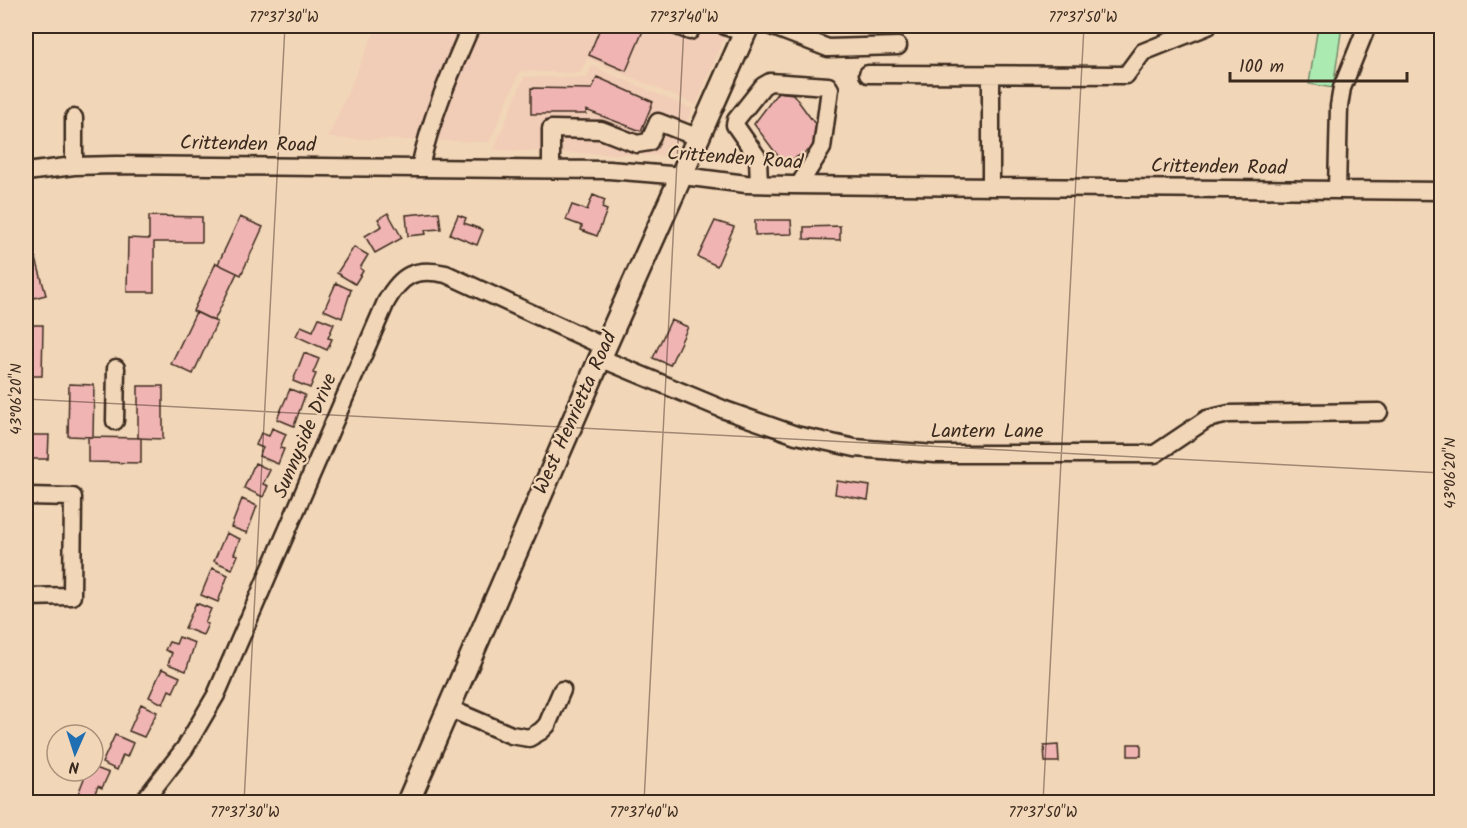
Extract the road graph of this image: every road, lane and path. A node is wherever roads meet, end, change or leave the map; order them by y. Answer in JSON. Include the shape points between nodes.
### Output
{"nodes":[{"id":1,"x":471,"y":26,"type":"edge"},
{"id":2,"x":677,"y":26,"type":"edge"},
{"id":3,"x":692,"y":26,"type":"edge"},
{"id":4,"x":771,"y":26,"type":"edge"},
{"id":5,"x":1208,"y":26,"type":"edge"},
{"id":6,"x":1367,"y":26,"type":"edge"},
{"id":7,"x":739,"y":28,"type":"edge"},
{"id":8,"x":898,"y":46,"type":"dead end"},
{"id":9,"x":868,"y":74,"type":"dead end"},
{"id":10,"x":991,"y":75,"type":"junction"},
{"id":11,"x":74,"y":118,"type":"dead end"},
{"id":12,"x":699,"y":138,"type":"junction"},
{"id":13,"x":74,"y":166,"type":"junction"},
{"id":14,"x":420,"y":167,"type":"junction"},
{"id":15,"x":551,"y":168,"type":"junction"},
{"id":16,"x":26,"y":172,"type":"edge"},
{"id":17,"x":682,"y":176,"type":"junction"},
{"id":18,"x":759,"y":184,"type":"junction"},
{"id":19,"x":799,"y":185,"type":"junction"},
{"id":20,"x":991,"y":187,"type":"junction"},
{"id":21,"x":1337,"y":190,"type":"junction"},
{"id":22,"x":1442,"y":191,"type":"edge"},
{"id":23,"x":603,"y":352,"type":"junction"},
{"id":24,"x":116,"y":368,"type":"dead end"},
{"id":25,"x":1379,"y":412,"type":"dead end"},
{"id":26,"x":116,"y":421,"type":"dead end"},
{"id":27,"x":26,"y":496,"type":"edge"},
{"id":28,"x":26,"y":597,"type":"edge"},
{"id":29,"x":562,"y":690,"type":"dead end"},
{"id":30,"x":448,"y":708,"type":"junction"},
{"id":31,"x":143,"y":802,"type":"edge"},
{"id":32,"x":408,"y":802,"type":"edge"}],
"edges":[{"from":1,"to":14,"type":"street","via":[[438,101]]},
{"from":2,"to":3,"type":"street","via":[[690,31]]},
{"from":4,"to":8,"type":"street","via":[[828,48]]},
{"from":5,"to":10,"type":"street","via":[[1143,52],[1126,75]]},
{"from":6,"to":21,"type":"street","via":[[1342,88]]},
{"from":7,"to":12,"type":"main road","name":"West Henrietta Road"},
{"from":9,"to":10,"type":"street"},
{"from":10,"to":20,"type":"street"},
{"from":11,"to":13,"type":"street"},
{"from":12,"to":15,"type":"street","via":[[658,122],[648,142],[637,144],[601,130],[551,129]]},
{"from":12,"to":17,"type":"main road","name":"West Henrietta Road"},
{"from":13,"to":14,"type":"street","name":"Crittenden Road"},
{"from":13,"to":16,"type":"street","name":"Crittenden Road"},
{"from":14,"to":15,"type":"street","name":"Crittenden Road"},
{"from":15,"to":17,"type":"street","name":"Crittenden Road"},
{"from":17,"to":18,"type":"street","name":"Crittenden Road"},
{"from":17,"to":23,"type":"main road","name":"West Henrietta Road"},
{"from":18,"to":19,"type":"street","name":"Crittenden Road"},
{"from":18,"to":19,"type":"street","via":[[758,158],[735,125],[736,120],[770,82],[828,86],[822,148]]},
{"from":19,"to":20,"type":"street","name":"Crittenden Road"},
{"from":20,"to":21,"type":"street","name":"Crittenden Road"},
{"from":21,"to":22,"type":"street","name":"Crittenden Road"},
{"from":23,"to":25,"type":"street","name":"Lantern Lane","via":[[725,410],[796,435],[855,448],[923,453],[1155,454],[1207,419],[1229,414]]},
{"from":23,"to":30,"type":"main road","name":"West Henrietta Road"},
{"from":23,"to":31,"type":"street","name":"Sunnyside Drive","via":[[446,273],[420,272],[399,282],[386,302],[216,695],[185,748]]},
{"from":24,"to":26,"type":"street"},
{"from":27,"to":28,"type":"street","via":[[73,497],[72,596]]},
{"from":29,"to":30,"type":"street","via":[[547,725],[529,738],[511,735]]},
{"from":30,"to":32,"type":"main road","name":"West Henrietta Road"}]}
